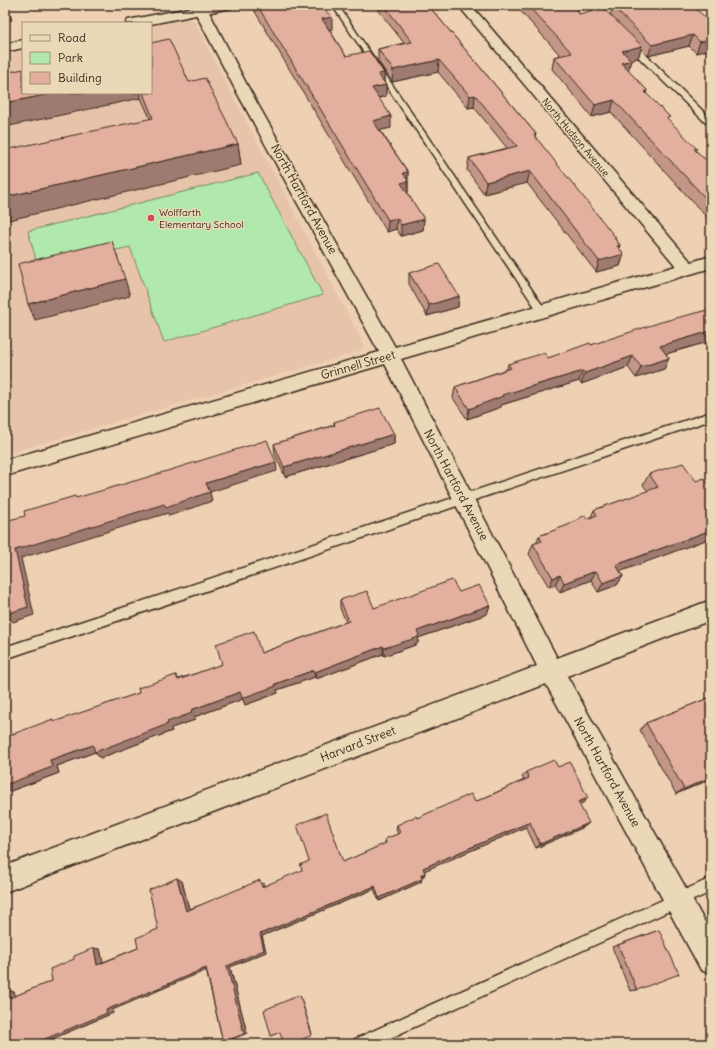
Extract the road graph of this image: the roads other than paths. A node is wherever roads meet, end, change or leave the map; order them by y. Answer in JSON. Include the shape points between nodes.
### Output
{"nodes":[{"id":1,"x":226,"y":5,"type":"edge"},
{"id":2,"x":335,"y":5,"type":"edge"},
{"id":3,"x":464,"y":5,"type":"edge"},
{"id":4,"x":590,"y":5,"type":"edge"},
{"id":5,"x":201,"y":10,"type":"junction"},
{"id":6,"x":139,"y":22,"type":"edge"},
{"id":7,"x":612,"y":26,"type":"edge"},
{"id":8,"x":623,"y":37,"type":"edge"},
{"id":9,"x":22,"y":44,"type":"edge"},
{"id":10,"x":5,"y":48,"type":"edge"},
{"id":11,"x":711,"y":123,"type":"edge"},
{"id":12,"x":711,"y":262,"type":"edge"},
{"id":13,"x":687,"y":268,"type":"junction"},
{"id":14,"x":542,"y":311,"type":"junction"},
{"id":15,"x":389,"y":356,"type":"junction"},
{"id":16,"x":711,"y":416,"type":"edge"},
{"id":17,"x":5,"y":468,"type":"edge"},
{"id":18,"x":464,"y":498,"type":"junction"},
{"id":19,"x":711,"y":610,"type":"edge"},
{"id":20,"x":5,"y":653,"type":"edge"},
{"id":21,"x":551,"y":670,"type":"junction"},
{"id":22,"x":5,"y":879,"type":"edge"},
{"id":23,"x":711,"y":885,"type":"edge"},
{"id":24,"x":678,"y":900,"type":"junction"},
{"id":25,"x":711,"y":960,"type":"edge"},
{"id":26,"x":360,"y":1044,"type":"edge"}],
"edges":[{"from":1,"to":5,"type":"street"},
{"from":2,"to":14,"type":"lane"},
{"from":3,"to":13,"type":"street","name":"North Hudson Avenue"},
{"from":4,"to":7,"type":"lane"},
{"from":5,"to":6,"type":"street"},
{"from":5,"to":15,"type":"street","name":"North Hartford Avenue"},
{"from":8,"to":11,"type":"lane"},
{"from":9,"to":10,"type":"street"},
{"from":12,"to":13,"type":"street","name":"Grinnell Street"},
{"from":13,"to":14,"type":"street","name":"Grinnell Street"},
{"from":14,"to":15,"type":"street","name":"Grinnell Street"},
{"from":15,"to":17,"type":"street","name":"Grinnell Street"},
{"from":15,"to":18,"type":"street","name":"North Hartford Avenue"},
{"from":16,"to":18,"type":"lane"},
{"from":18,"to":20,"type":"lane"},
{"from":18,"to":21,"type":"street","name":"North Hartford Avenue"},
{"from":19,"to":21,"type":"street","name":"Harvard Street"},
{"from":21,"to":22,"type":"street","name":"Harvard Street"},
{"from":21,"to":24,"type":"street","name":"North Hartford Avenue"},
{"from":23,"to":24,"type":"lane"},
{"from":24,"to":25,"type":"street","name":"North Hartford Avenue"},
{"from":24,"to":26,"type":"lane"}]}
